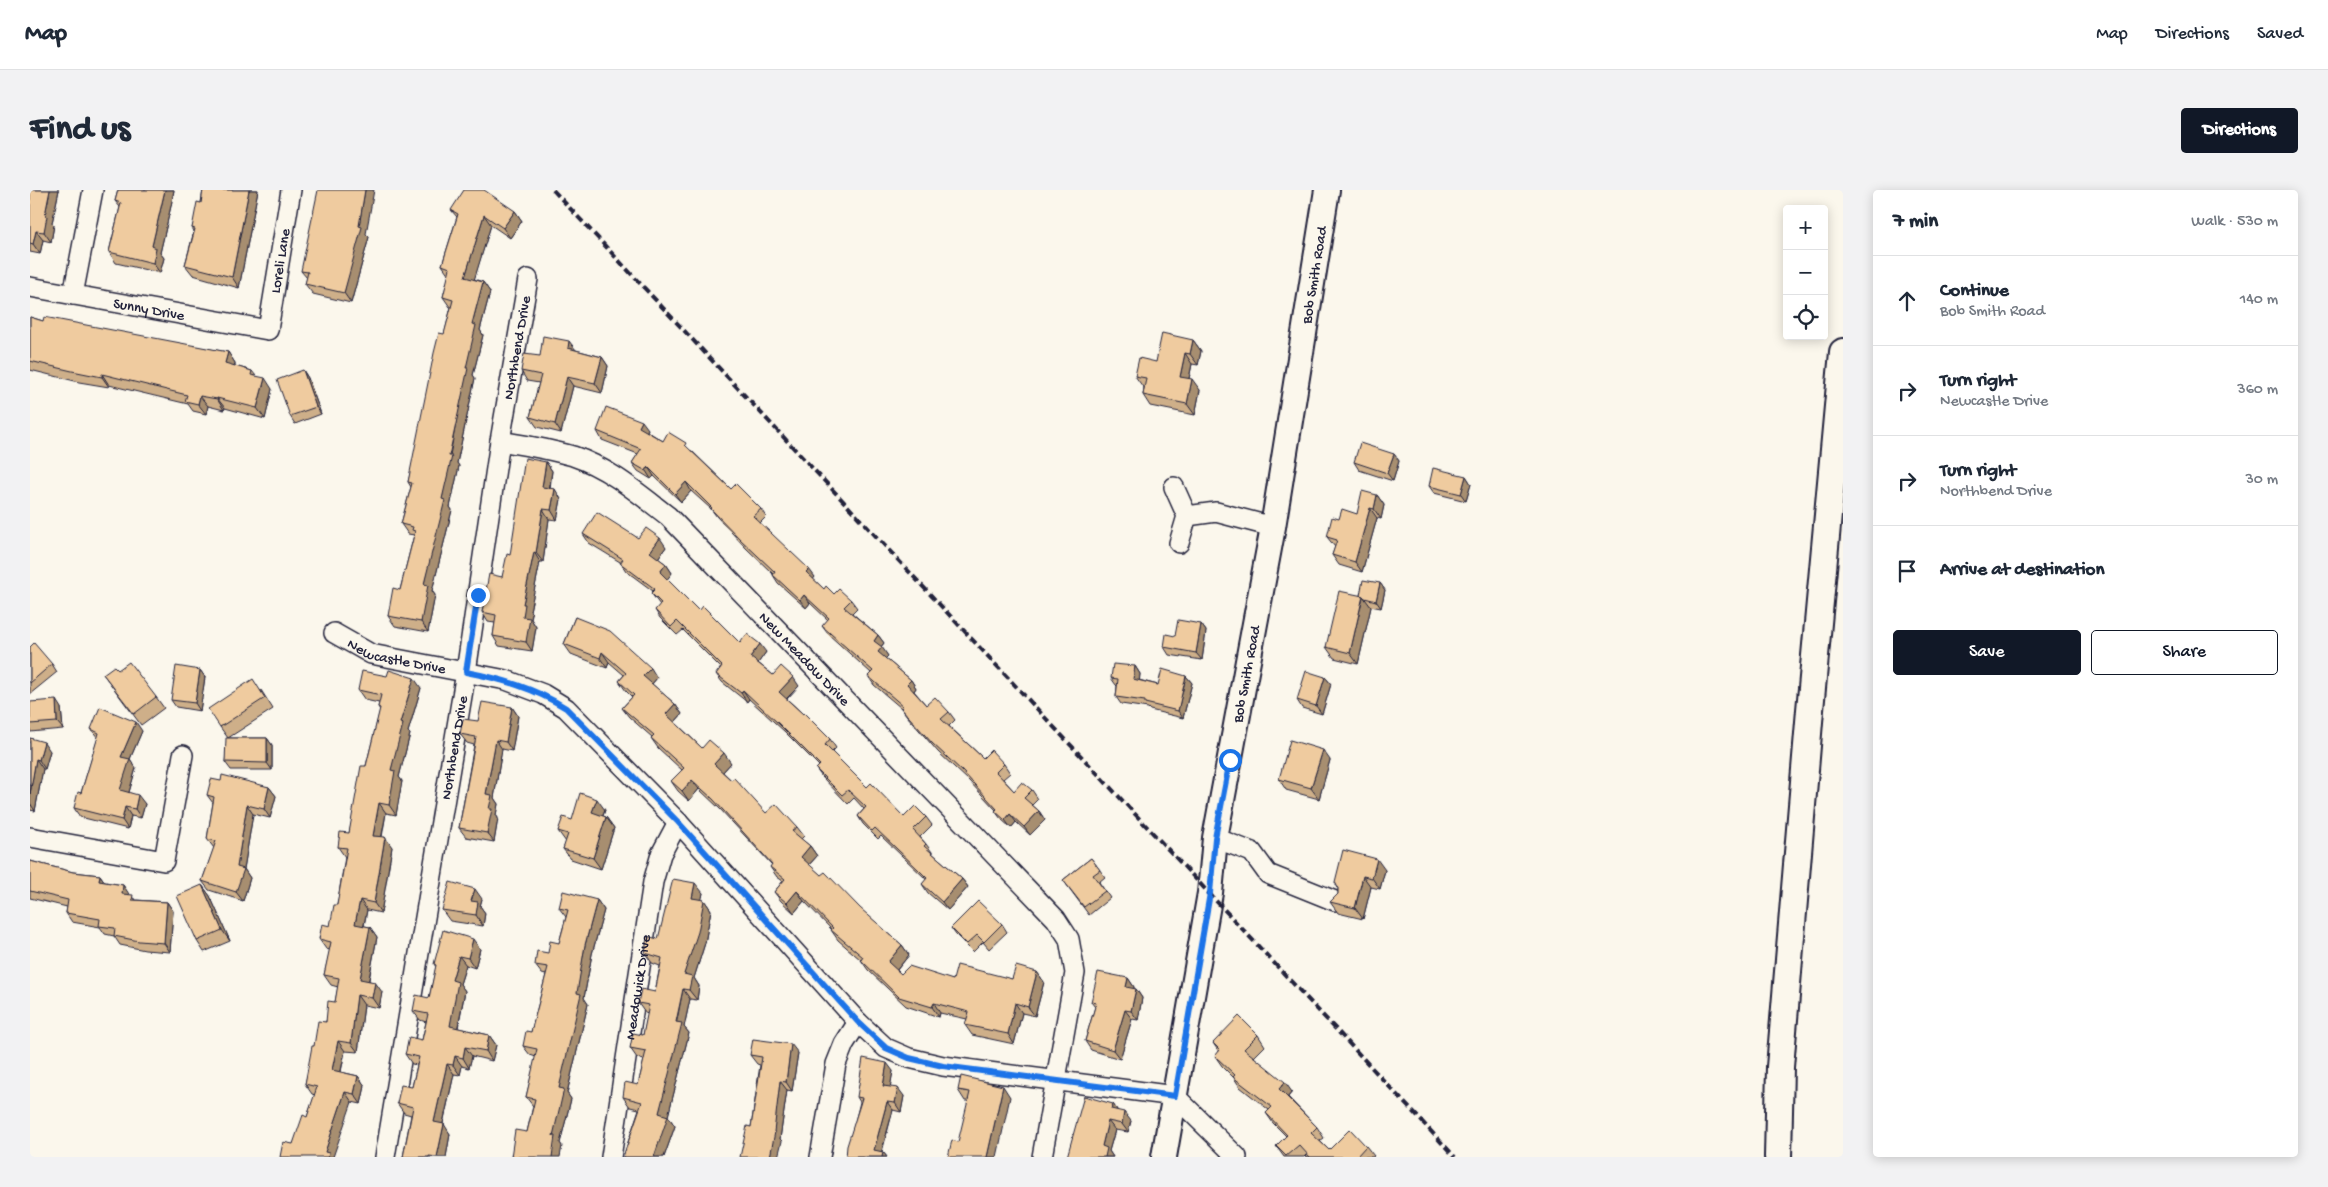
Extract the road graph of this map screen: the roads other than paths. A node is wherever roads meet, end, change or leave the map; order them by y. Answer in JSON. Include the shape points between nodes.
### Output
{"nodes":[{"id":1,"x":93,"y":190,"type":"edge"},
{"id":2,"x":291,"y":190,"type":"edge"},
{"id":3,"x":1327,"y":190,"type":"edge"},
{"id":4,"x":528,"y":279,"type":"dead end"},
{"id":5,"x":30,"y":287,"type":"edge"},
{"id":6,"x":73,"y":295,"type":"junction"},
{"id":7,"x":268,"y":330,"type":"joint"},
{"id":8,"x":1843,"y":352,"type":"edge"},
{"id":9,"x":500,"y":441,"type":"junction"},
{"id":10,"x":1174,"y":487,"type":"dead end"},
{"id":11,"x":1186,"y":516,"type":"junction"},
{"id":12,"x":1273,"y":527,"type":"junction"},
{"id":13,"x":1179,"y":543,"type":"dead end"},
{"id":14,"x":334,"y":633,"type":"dead end"},
{"id":15,"x":466,"y":672,"type":"junction"},
{"id":16,"x":183,"y":755,"type":"dead end"},
{"id":17,"x":678,"y":822,"type":"junction"},
{"id":18,"x":30,"y":837,"type":"edge"},
{"id":19,"x":1215,"y":838,"type":"junction"},
{"id":20,"x":1335,"y":901,"type":"edge"},
{"id":21,"x":858,"y":1022,"type":"junction"},
{"id":22,"x":1056,"y":1082,"type":"junction"},
{"id":23,"x":1175,"y":1096,"type":"junction"},
{"id":24,"x":385,"y":1157,"type":"edge"},
{"id":25,"x":611,"y":1157,"type":"edge"},
{"id":26,"x":820,"y":1157,"type":"edge"},
{"id":27,"x":1042,"y":1157,"type":"edge"},
{"id":28,"x":1164,"y":1157,"type":"edge"},
{"id":29,"x":1237,"y":1157,"type":"edge"},
{"id":30,"x":1778,"y":1157,"type":"edge"}],
"edges":[{"from":1,"to":6,"type":"street"},
{"from":2,"to":7,"type":"street","name":"Loreli Lane"},
{"from":3,"to":12,"type":"street","name":"Bob Smith Road"},
{"from":4,"to":9,"type":"street","name":"Northbend Drive"},
{"from":5,"to":6,"type":"street","name":"Sunny Drive"},
{"from":6,"to":7,"type":"street","name":"Sunny Drive"},
{"from":8,"to":30,"type":"main road","via":[[1780,1067]]},
{"from":9,"to":15,"type":"street","name":"Northbend Drive"},
{"from":9,"to":22,"type":"street","name":"New Meadow Drive","via":[[574,456],[627,484],[668,516],[1056,919],[1069,939],[1075,973]]},
{"from":10,"to":11,"type":"street"},
{"from":11,"to":12,"type":"street","via":[[1216,512]]},
{"from":11,"to":13,"type":"street"},
{"from":12,"to":19,"type":"street","name":"Bob Smith Road"},
{"from":14,"to":15,"type":"street","name":"Newcastle Drive","via":[[371,654]]},
{"from":15,"to":17,"type":"street","name":"Newcastle Drive","via":[[506,680],[543,694],[566,708]]},
{"from":15,"to":24,"type":"street","name":"Northbend Drive"},
{"from":16,"to":18,"type":"street","via":[[164,861]]},
{"from":17,"to":21,"type":"street","name":"Newcastle Drive"},
{"from":17,"to":25,"type":"street","name":"Meadowick Drive","via":[[661,854],[653,882]]},
{"from":19,"to":20,"type":"street","via":[[1252,852],[1268,874]]},
{"from":19,"to":23,"type":"street","name":"Bob Smith Road","via":[[1210,893]]},
{"from":21,"to":22,"type":"street","name":"Newcastle Drive","via":[[886,1048],[909,1058]]},
{"from":21,"to":26,"type":"street","via":[[836,1064]]},
{"from":22,"to":23,"type":"street","name":"Newcastle Drive"},
{"from":22,"to":27,"type":"street"},
{"from":23,"to":28,"type":"street","name":"Bob Smith Road"},
{"from":23,"to":29,"type":"street"}]}
